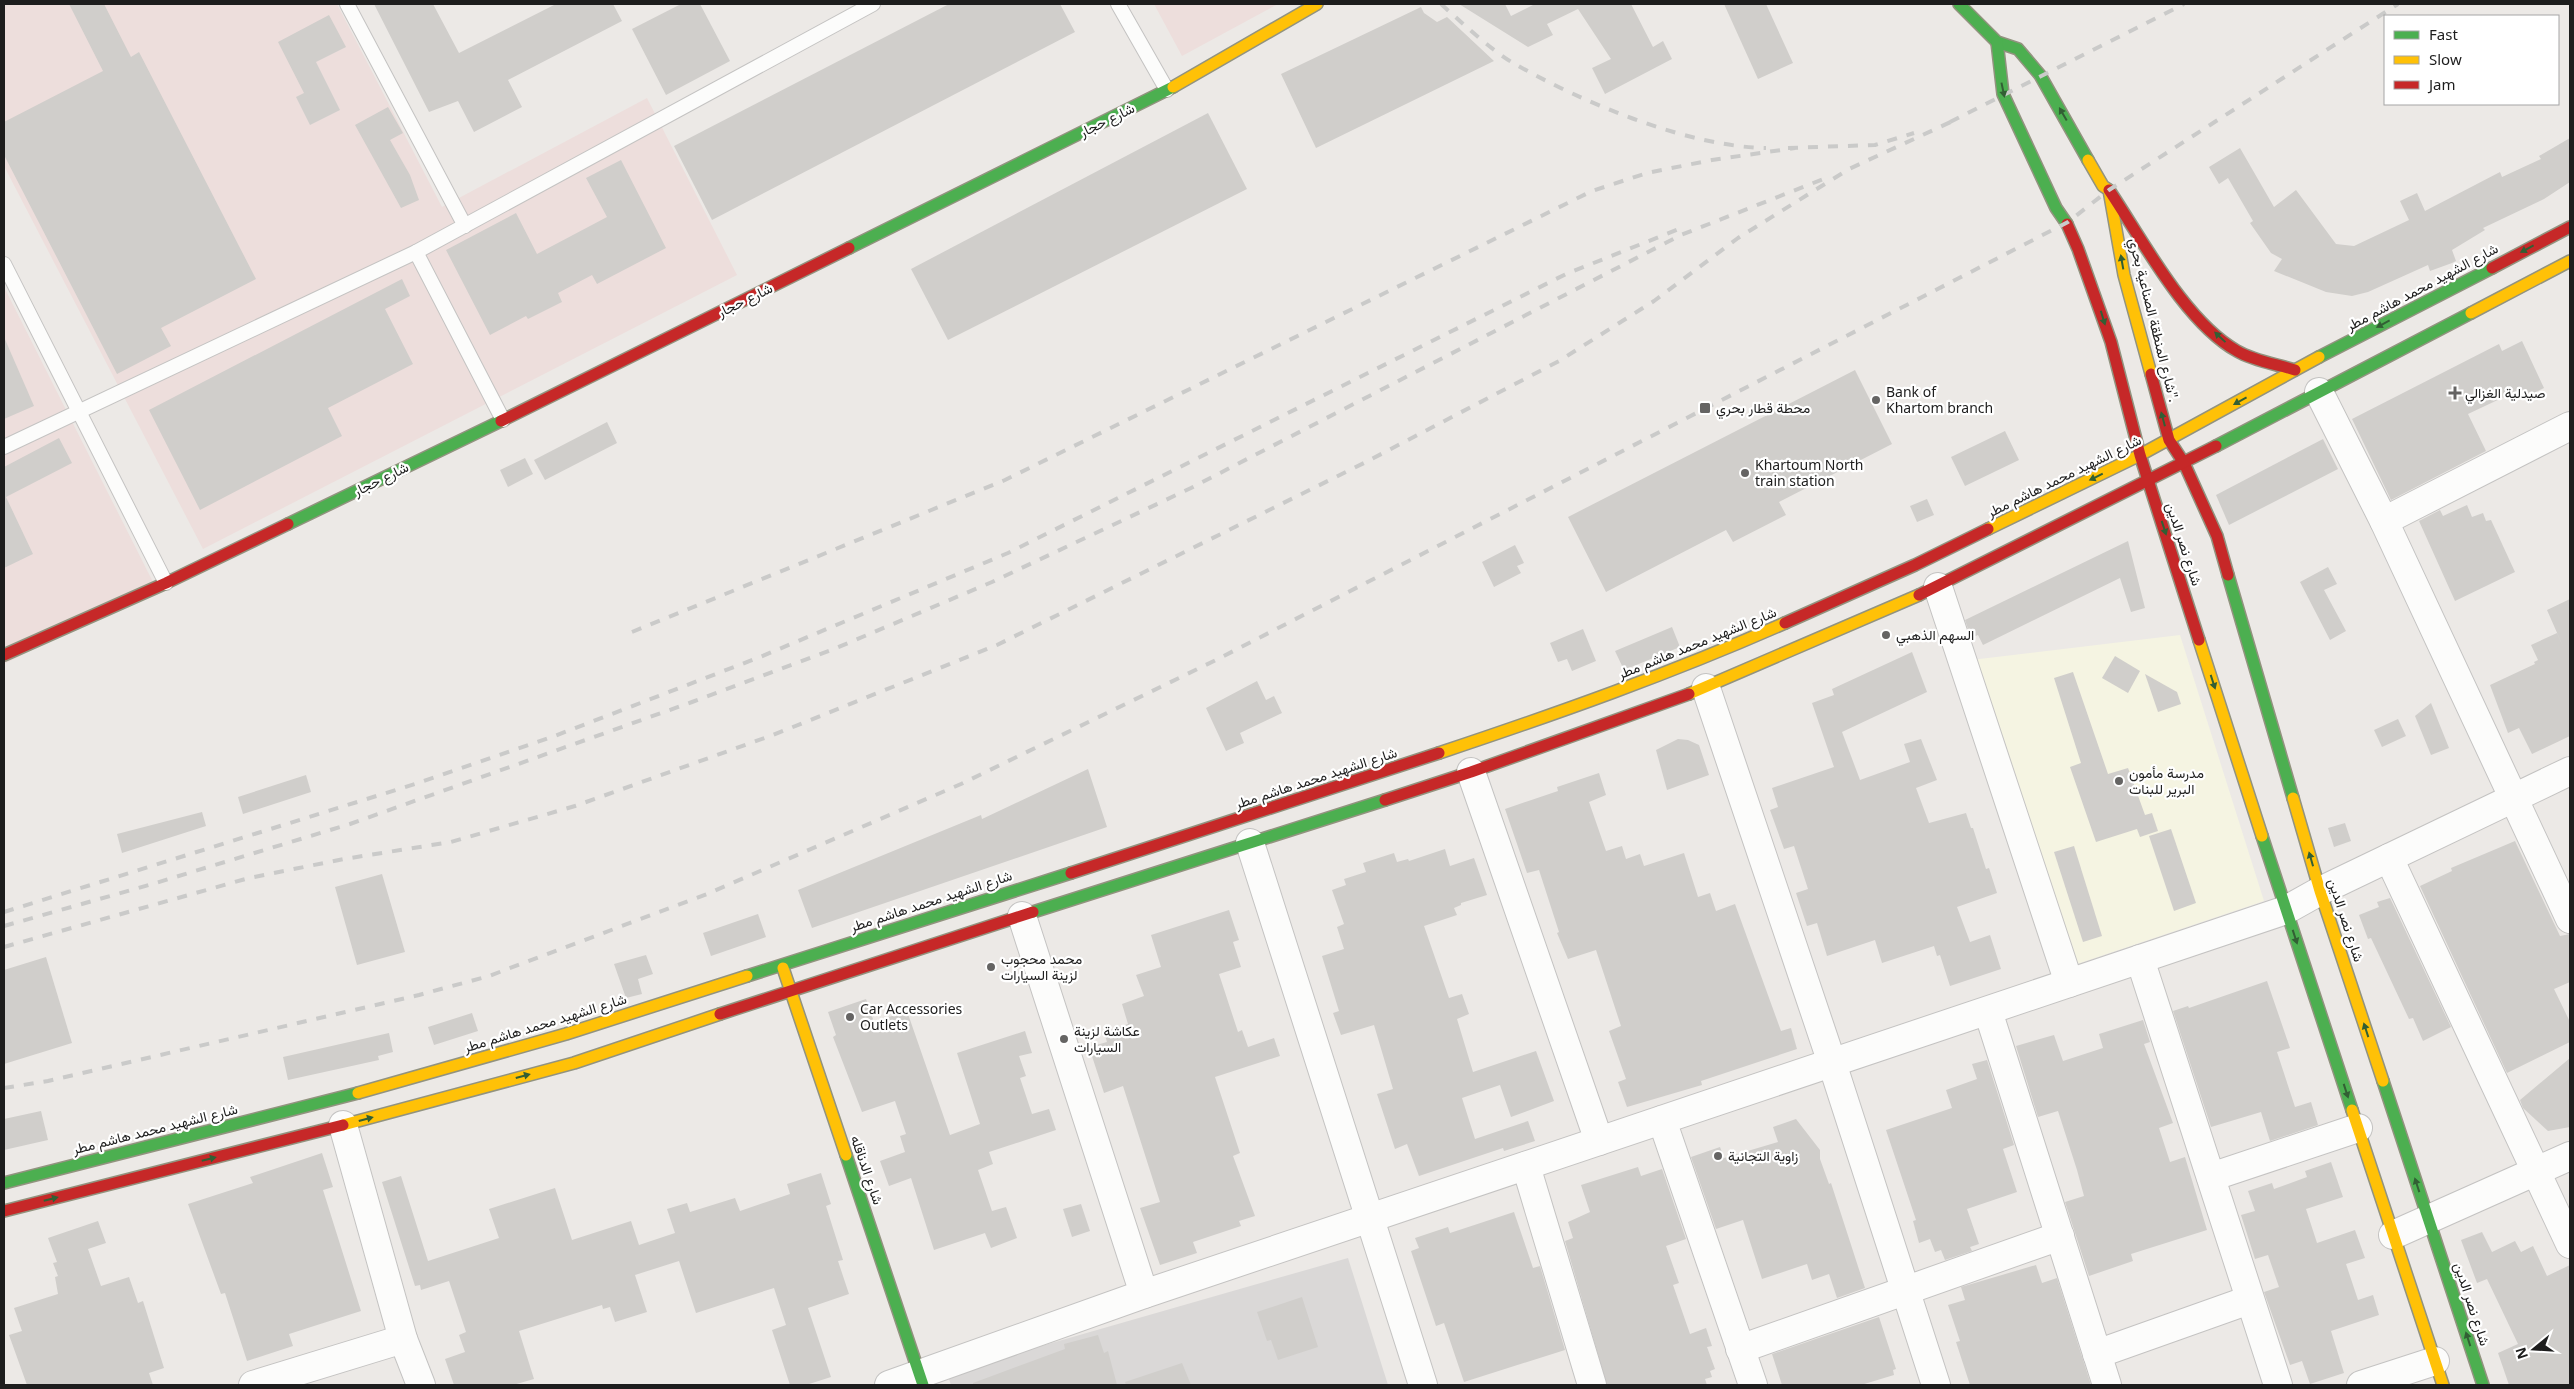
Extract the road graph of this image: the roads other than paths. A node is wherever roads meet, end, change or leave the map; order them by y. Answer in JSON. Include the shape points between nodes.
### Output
{"nodes":[{"id":1,"x":347,"y":4,"type":"edge"},
{"id":2,"x":873,"y":4,"type":"edge"},
{"id":3,"x":1118,"y":4,"type":"edge"},
{"id":4,"x":1316,"y":4,"type":"edge"},
{"id":5,"x":1959,"y":4,"type":"edge"},
{"id":6,"x":1997,"y":42,"type":"junction"},
{"id":7,"x":1167,"y":90,"type":"junction"},
{"id":8,"x":2109,"y":190,"type":"junction"},
{"id":9,"x":465,"y":226,"type":"junction"},
{"id":10,"x":2570,"y":226,"type":"edge"},
{"id":11,"x":416,"y":252,"type":"junction"},
{"id":12,"x":2570,"y":261,"type":"edge"},
{"id":13,"x":4,"y":264,"type":"edge"},
{"id":14,"x":2295,"y":370,"type":"junction"},
{"id":15,"x":2319,"y":392,"type":"junction"},
{"id":16,"x":78,"y":410,"type":"junction"},
{"id":17,"x":503,"y":420,"type":"junction"},
{"id":18,"x":2570,"y":426,"type":"edge"},
{"id":19,"x":2169,"y":440,"type":"junction"},
{"id":20,"x":4,"y":447,"type":"edge"},
{"id":21,"x":2140,"y":456,"type":"junction"},
{"id":22,"x":2184,"y":463,"type":"junction"},
{"id":23,"x":2149,"y":481,"type":"junction"},
{"id":24,"x":2384,"y":521,"type":"junction"},
{"id":25,"x":166,"y":583,"type":"junction"},
{"id":26,"x":1938,"y":588,"type":"junction"},
{"id":27,"x":4,"y":655,"type":"edge"},
{"id":28,"x":1706,"y":688,"type":"junction"},
{"id":29,"x":2570,"y":771,"type":"edge"},
{"id":30,"x":1471,"y":772,"type":"junction"},
{"id":31,"x":2512,"y":799,"type":"junction"},
{"id":32,"x":1250,"y":843,"type":"junction"},
{"id":33,"x":2388,"y":858,"type":"junction"},
{"id":34,"x":2320,"y":891,"type":"junction"},
{"id":35,"x":2286,"y":910,"type":"junction"},
{"id":36,"x":1022,"y":916,"type":"junction"},
{"id":37,"x":2570,"y":919,"type":"edge"},
{"id":38,"x":2140,"y":959,"type":"junction"},
{"id":39,"x":782,"y":964,"type":"junction"},
{"id":40,"x":2069,"y":983,"type":"junction"},
{"id":41,"x":790,"y":990,"type":"junction"},
{"id":42,"x":1988,"y":1011,"type":"junction"},
{"id":43,"x":1832,"y":1063,"type":"junction"},
{"id":44,"x":1662,"y":1120,"type":"junction"},
{"id":45,"x":343,"y":1125,"type":"junction"},
{"id":46,"x":2358,"y":1128,"type":"junction"},
{"id":47,"x":1599,"y":1141,"type":"junction"},
{"id":48,"x":2570,"y":1156,"type":"edge"},
{"id":49,"x":1526,"y":1166,"type":"junction"},
{"id":50,"x":2535,"y":1172,"type":"junction"},
{"id":51,"x":2211,"y":1177,"type":"junction"},
{"id":52,"x":4,"y":1183,"type":"edge"},
{"id":53,"x":4,"y":1211,"type":"edge"},
{"id":54,"x":1370,"y":1218,"type":"junction"},
{"id":55,"x":2428,"y":1219,"type":"junction"},
{"id":56,"x":2393,"y":1235,"type":"junction"},
{"id":57,"x":2060,"y":1236,"type":"junction"},
{"id":58,"x":2570,"y":1244,"type":"edge"},
{"id":59,"x":1904,"y":1289,"type":"junction"},
{"id":60,"x":1144,"y":1294,"type":"junction"},
{"id":61,"x":2249,"y":1300,"type":"junction"},
{"id":62,"x":403,"y":1339,"type":"junction"},
{"id":63,"x":1740,"y":1349,"type":"junction"},
{"id":64,"x":2097,"y":1354,"type":"junction"},
{"id":65,"x":2439,"y":1373,"type":"edge"},
{"id":66,"x":922,"y":1380,"type":"edge"},
{"id":67,"x":1589,"y":1384,"type":"edge"},
{"id":68,"x":253,"y":1385,"type":"edge"},
{"id":69,"x":421,"y":1385,"type":"edge"},
{"id":70,"x":889,"y":1385,"type":"edge"},
{"id":71,"x":1423,"y":1385,"type":"edge"},
{"id":72,"x":1753,"y":1385,"type":"edge"},
{"id":73,"x":1936,"y":1385,"type":"edge"},
{"id":74,"x":2107,"y":1385,"type":"edge"},
{"id":75,"x":2278,"y":1385,"type":"edge"},
{"id":76,"x":2361,"y":1385,"type":"edge"},
{"id":77,"x":2483,"y":1385,"type":"edge"}],
"edges":[{"from":1,"to":9,"type":"lane"},
{"from":2,"to":9,"type":"lane"},
{"from":3,"to":7,"type":"lane"},
{"from":4,"to":7,"type":"main road","name":"شارع حجار"},
{"from":5,"to":6,"type":"main road","name":"شارع المنطقة الصناعية بحري\"."},
{"from":8,"to":6,"type":"main road","name":"شارع المنطقة الصناعية بحري\".","one_way":true,"via":[[2103,186],[2040,75],[2018,49]]},
{"from":6,"to":21,"type":"main road","one_way":true,"via":[[2002,94],[2056,208],[2068,222],[2099,304],[2124,386]]},
{"from":7,"to":17,"type":"main road","name":"شارع حجار"},
{"from":14,"to":8,"type":"main road","one_way":true,"via":[[2235,351],[2195,314]]},
{"from":19,"to":8,"type":"main road","name":"شارع المنطقة الصناعية بحري\".","one_way":true,"via":[[2124,275]]},
{"from":9,"to":11,"type":"lane"},
{"from":10,"to":14,"type":"main road","name":"شارع الشهيد محمد هاشم مطر","one_way":true},
{"from":11,"to":16,"type":"lane"},
{"from":11,"to":17,"type":"lane"},
{"from":12,"to":15,"type":"main road"},
{"from":13,"to":16,"type":"lane"},
{"from":14,"to":19,"type":"main road","name":"شارع الشهيد محمد هاشم مطر","one_way":true},
{"from":15,"to":22,"type":"main road"},
{"from":15,"to":24,"type":"street"},
{"from":16,"to":20,"type":"lane"},
{"from":16,"to":25,"type":"lane"},
{"from":17,"to":25,"type":"main road","name":"شارع حجار"},
{"from":18,"to":24,"type":"street"},
{"from":19,"to":21,"type":"main road","name":"شارع الشهيد محمد هاشم مطر"},
{"from":19,"to":22,"type":"main road","name":"شارع المنطقة الصناعية بحري\"."},
{"from":21,"to":23,"type":"main road"},
{"from":21,"to":39,"type":"main road","name":"شارع الشهيد محمد هاشم مطر","one_way":true,"via":[[1915,565],[1699,661],[1588,704],[1252,816]]},
{"from":22,"to":23,"type":"main road"},
{"from":34,"to":22,"type":"main road","name":"شارع نصر الدين","one_way":true,"via":[[2216,536]]},
{"from":23,"to":26,"type":"main road"},
{"from":23,"to":35,"type":"main road","name":"شارع نصر الدين","one_way":true},
{"from":24,"to":31,"type":"street"},
{"from":25,"to":27,"type":"main road","name":"شارع حجار"},
{"from":26,"to":28,"type":"main road"},
{"from":26,"to":40,"type":"street"},
{"from":28,"to":30,"type":"main road"},
{"from":28,"to":43,"type":"street"},
{"from":29,"to":31,"type":"street"},
{"from":30,"to":32,"type":"main road"},
{"from":30,"to":47,"type":"street"},
{"from":31,"to":33,"type":"street"},
{"from":31,"to":37,"type":"street"},
{"from":32,"to":36,"type":"main road"},
{"from":32,"to":54,"type":"street"},
{"from":33,"to":34,"type":"street"},
{"from":33,"to":50,"type":"street"},
{"from":34,"to":35,"type":"street"},
{"from":55,"to":34,"type":"main road","name":"شارع نصر الدين","one_way":true},
{"from":35,"to":38,"type":"street"},
{"from":35,"to":46,"type":"main road","name":"شارع نصر الدين","one_way":true},
{"from":36,"to":41,"type":"main road"},
{"from":36,"to":60,"type":"street"},
{"from":38,"to":40,"type":"street"},
{"from":38,"to":51,"type":"street"},
{"from":39,"to":41,"type":"main road","name":"شارع الدناقله"},
{"from":39,"to":52,"type":"main road","name":"شارع الشهيد محمد هاشم مطر","via":[[566,1034],[343,1097]]},
{"from":40,"to":42,"type":"street"},
{"from":45,"to":41,"type":"main road","one_way":true,"via":[[574,1063]]},
{"from":41,"to":66,"type":"main road","name":"شارع الدناقله"},
{"from":42,"to":43,"type":"street"},
{"from":42,"to":57,"type":"street"},
{"from":43,"to":44,"type":"street"},
{"from":43,"to":59,"type":"street"},
{"from":44,"to":47,"type":"street"},
{"from":44,"to":63,"type":"street"},
{"from":53,"to":45,"type":"main road","one_way":true},
{"from":45,"to":62,"type":"street"},
{"from":46,"to":51,"type":"street"},
{"from":46,"to":56,"type":"main road","name":"شارع نصر الدين"},
{"from":47,"to":49,"type":"street"},
{"from":48,"to":50,"type":"street"},
{"from":49,"to":54,"type":"street"},
{"from":49,"to":67,"type":"street"},
{"from":50,"to":55,"type":"street"},
{"from":50,"to":58,"type":"street"},
{"from":51,"to":61,"type":"street"},
{"from":54,"to":60,"type":"street"},
{"from":54,"to":71,"type":"street"},
{"from":55,"to":56,"type":"street"},
{"from":77,"to":55,"type":"main road","name":"شارع نصر الدين","one_way":true},
{"from":56,"to":65,"type":"main road","name":"شارع نصر الدين"},
{"from":57,"to":59,"type":"street"},
{"from":57,"to":64,"type":"street"},
{"from":59,"to":63,"type":"street"},
{"from":59,"to":73,"type":"street"},
{"from":60,"to":66,"type":"street"},
{"from":61,"to":64,"type":"street"},
{"from":61,"to":75,"type":"street"},
{"from":62,"to":68,"type":"street"},
{"from":62,"to":69,"type":"street"},
{"from":63,"to":72,"type":"street"},
{"from":64,"to":74,"type":"street"},
{"from":65,"to":76,"type":"street"},
{"from":66,"to":70,"type":"street"}]}
